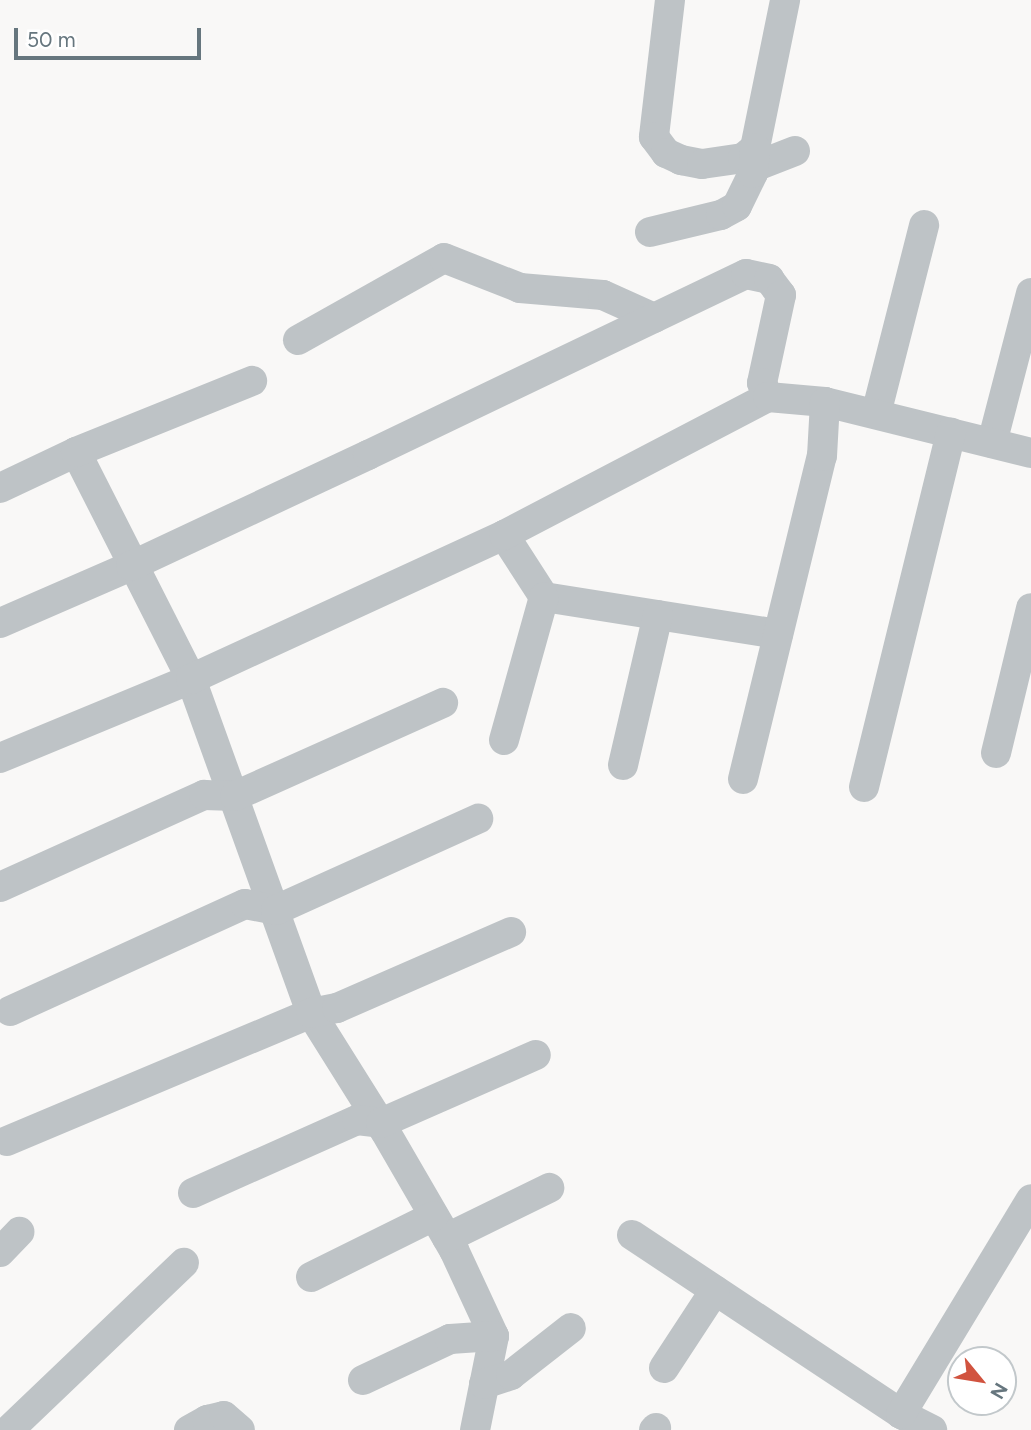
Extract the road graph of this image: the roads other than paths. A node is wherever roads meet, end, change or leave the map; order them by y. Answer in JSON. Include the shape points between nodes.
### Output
{"nodes":[{"id":1,"x":670,"y":0,"type":"edge"},
{"id":2,"x":785,"y":0,"type":"edge"},
{"id":3,"x":795,"y":150,"type":"dead end"},
{"id":4,"x":755,"y":158,"type":"junction"},
{"id":5,"x":924,"y":225,"type":"dead end"},
{"id":6,"x":650,"y":232,"type":"dead end"},
{"id":7,"x":1031,"y":293,"type":"edge"},
{"id":8,"x":654,"y":318,"type":"junction"},
{"id":9,"x":298,"y":340,"type":"dead end"},
{"id":10,"x":252,"y":381,"type":"dead end"},
{"id":11,"x":768,"y":397,"type":"junction"},
{"id":12,"x":825,"y":402,"type":"junction"},
{"id":13,"x":876,"y":414,"type":"junction"},
{"id":14,"x":951,"y":433,"type":"junction"},
{"id":15,"x":992,"y":443,"type":"junction"},
{"id":16,"x":76,"y":452,"type":"junction"},
{"id":17,"x":1031,"y":453,"type":"edge"},
{"id":18,"x":0,"y":488,"type":"edge"},
{"id":19,"x":504,"y":535,"type":"junction"},
{"id":20,"x":131,"y":566,"type":"junction"},
{"id":21,"x":544,"y":597,"type":"junction"},
{"id":22,"x":1031,"y":608,"type":"edge"},
{"id":23,"x":658,"y":615,"type":"junction"},
{"id":24,"x":0,"y":623,"type":"edge"},
{"id":25,"x":778,"y":634,"type":"junction"},
{"id":26,"x":191,"y":679,"type":"junction"},
{"id":27,"x":443,"y":702,"type":"dead end"},
{"id":28,"x":504,"y":740,"type":"dead end"},
{"id":29,"x":996,"y":753,"type":"dead end"},
{"id":30,"x":0,"y":758,"type":"edge"},
{"id":31,"x":623,"y":765,"type":"dead end"},
{"id":32,"x":743,"y":779,"type":"dead end"},
{"id":33,"x":864,"y":787,"type":"dead end"},
{"id":34,"x":234,"y":796,"type":"junction"},
{"id":35,"x":478,"y":819,"type":"dead end"},
{"id":36,"x":0,"y":887,"type":"edge"},
{"id":37,"x":276,"y":911,"type":"junction"},
{"id":38,"x":510,"y":932,"type":"dead end"},
{"id":39,"x":10,"y":1011,"type":"dead end"},
{"id":40,"x":311,"y":1013,"type":"junction"},
{"id":41,"x":536,"y":1055,"type":"dead end"},
{"id":42,"x":380,"y":1124,"type":"junction"},
{"id":43,"x":8,"y":1141,"type":"dead end"},
{"id":44,"x":549,"y":1188,"type":"dead end"},
{"id":45,"x":193,"y":1193,"type":"dead end"},
{"id":46,"x":1031,"y":1199,"type":"edge"},
{"id":47,"x":440,"y":1227,"type":"junction"},
{"id":48,"x":632,"y":1235,"type":"dead end"},
{"id":49,"x":184,"y":1263,"type":"dead end"},
{"id":50,"x":312,"y":1277,"type":"dead end"},
{"id":51,"x":715,"y":1290,"type":"junction"},
{"id":52,"x":571,"y":1328,"type":"dead end"},
{"id":53,"x":494,"y":1336,"type":"junction"},
{"id":54,"x":664,"y":1368,"type":"dead end"},
{"id":55,"x":363,"y":1380,"type":"dead end"},
{"id":56,"x":484,"y":1384,"type":"junction"},
{"id":57,"x":901,"y":1414,"type":"junction"},
{"id":58,"x":9,"y":1430,"type":"edge"},
{"id":59,"x":189,"y":1430,"type":"edge"},
{"id":60,"x":240,"y":1430,"type":"edge"},
{"id":61,"x":475,"y":1430,"type":"edge"},
{"id":62,"x":932,"y":1430,"type":"edge"}],
"edges":[{"from":1,"to":4,"type":"street","via":[[654,137],[666,153],[681,160],[702,164]]},
{"from":2,"to":4,"type":"street"},
{"from":3,"to":4,"type":"street"},
{"from":4,"to":6,"type":"street","via":[[737,206],[721,215]]},
{"from":5,"to":13,"type":"street"},
{"from":7,"to":15,"type":"street"},
{"from":8,"to":9,"type":"street","via":[[603,295],[520,288],[444,258]]},
{"from":8,"to":11,"type":"street","via":[[746,274],[769,279],[781,295],[762,383]]},
{"from":8,"to":20,"type":"street"},
{"from":10,"to":16,"type":"street"},
{"from":11,"to":12,"type":"street"},
{"from":11,"to":19,"type":"street"},
{"from":12,"to":13,"type":"street"},
{"from":12,"to":25,"type":"street","via":[[822,456]]},
{"from":13,"to":14,"type":"street"},
{"from":14,"to":15,"type":"street"},
{"from":14,"to":33,"type":"street"},
{"from":15,"to":17,"type":"street"},
{"from":16,"to":18,"type":"street"},
{"from":16,"to":20,"type":"street"},
{"from":19,"to":21,"type":"street"},
{"from":19,"to":26,"type":"street"},
{"from":20,"to":24,"type":"street"},
{"from":20,"to":26,"type":"street"},
{"from":21,"to":23,"type":"street"},
{"from":21,"to":28,"type":"street"},
{"from":22,"to":29,"type":"street"},
{"from":23,"to":25,"type":"street"},
{"from":23,"to":31,"type":"street"},
{"from":25,"to":32,"type":"street"},
{"from":26,"to":30,"type":"street"},
{"from":26,"to":34,"type":"street"},
{"from":27,"to":34,"type":"street"},
{"from":34,"to":36,"type":"street","via":[[204,795]]},
{"from":34,"to":37,"type":"street"},
{"from":35,"to":37,"type":"street"},
{"from":37,"to":39,"type":"street","via":[[245,904]]},
{"from":37,"to":40,"type":"street"},
{"from":38,"to":40,"type":"street","via":[[337,1008]]},
{"from":40,"to":42,"type":"street"},
{"from":40,"to":43,"type":"street"},
{"from":41,"to":42,"type":"street"},
{"from":42,"to":45,"type":"street","via":[[357,1120]]},
{"from":42,"to":47,"type":"street"},
{"from":44,"to":47,"type":"street"},
{"from":46,"to":57,"type":"street"},
{"from":47,"to":50,"type":"street"},
{"from":47,"to":53,"type":"street"},
{"from":48,"to":51,"type":"street"},
{"from":49,"to":58,"type":"street"},
{"from":51,"to":54,"type":"street"},
{"from":51,"to":57,"type":"street"},
{"from":52,"to":56,"type":"street","via":[[512,1375]]},
{"from":53,"to":55,"type":"street","via":[[450,1339]]},
{"from":53,"to":56,"type":"street"},
{"from":56,"to":61,"type":"street"},
{"from":57,"to":62,"type":"street"},
{"from":59,"to":60,"type":"street","via":[[224,1416]]}]}
